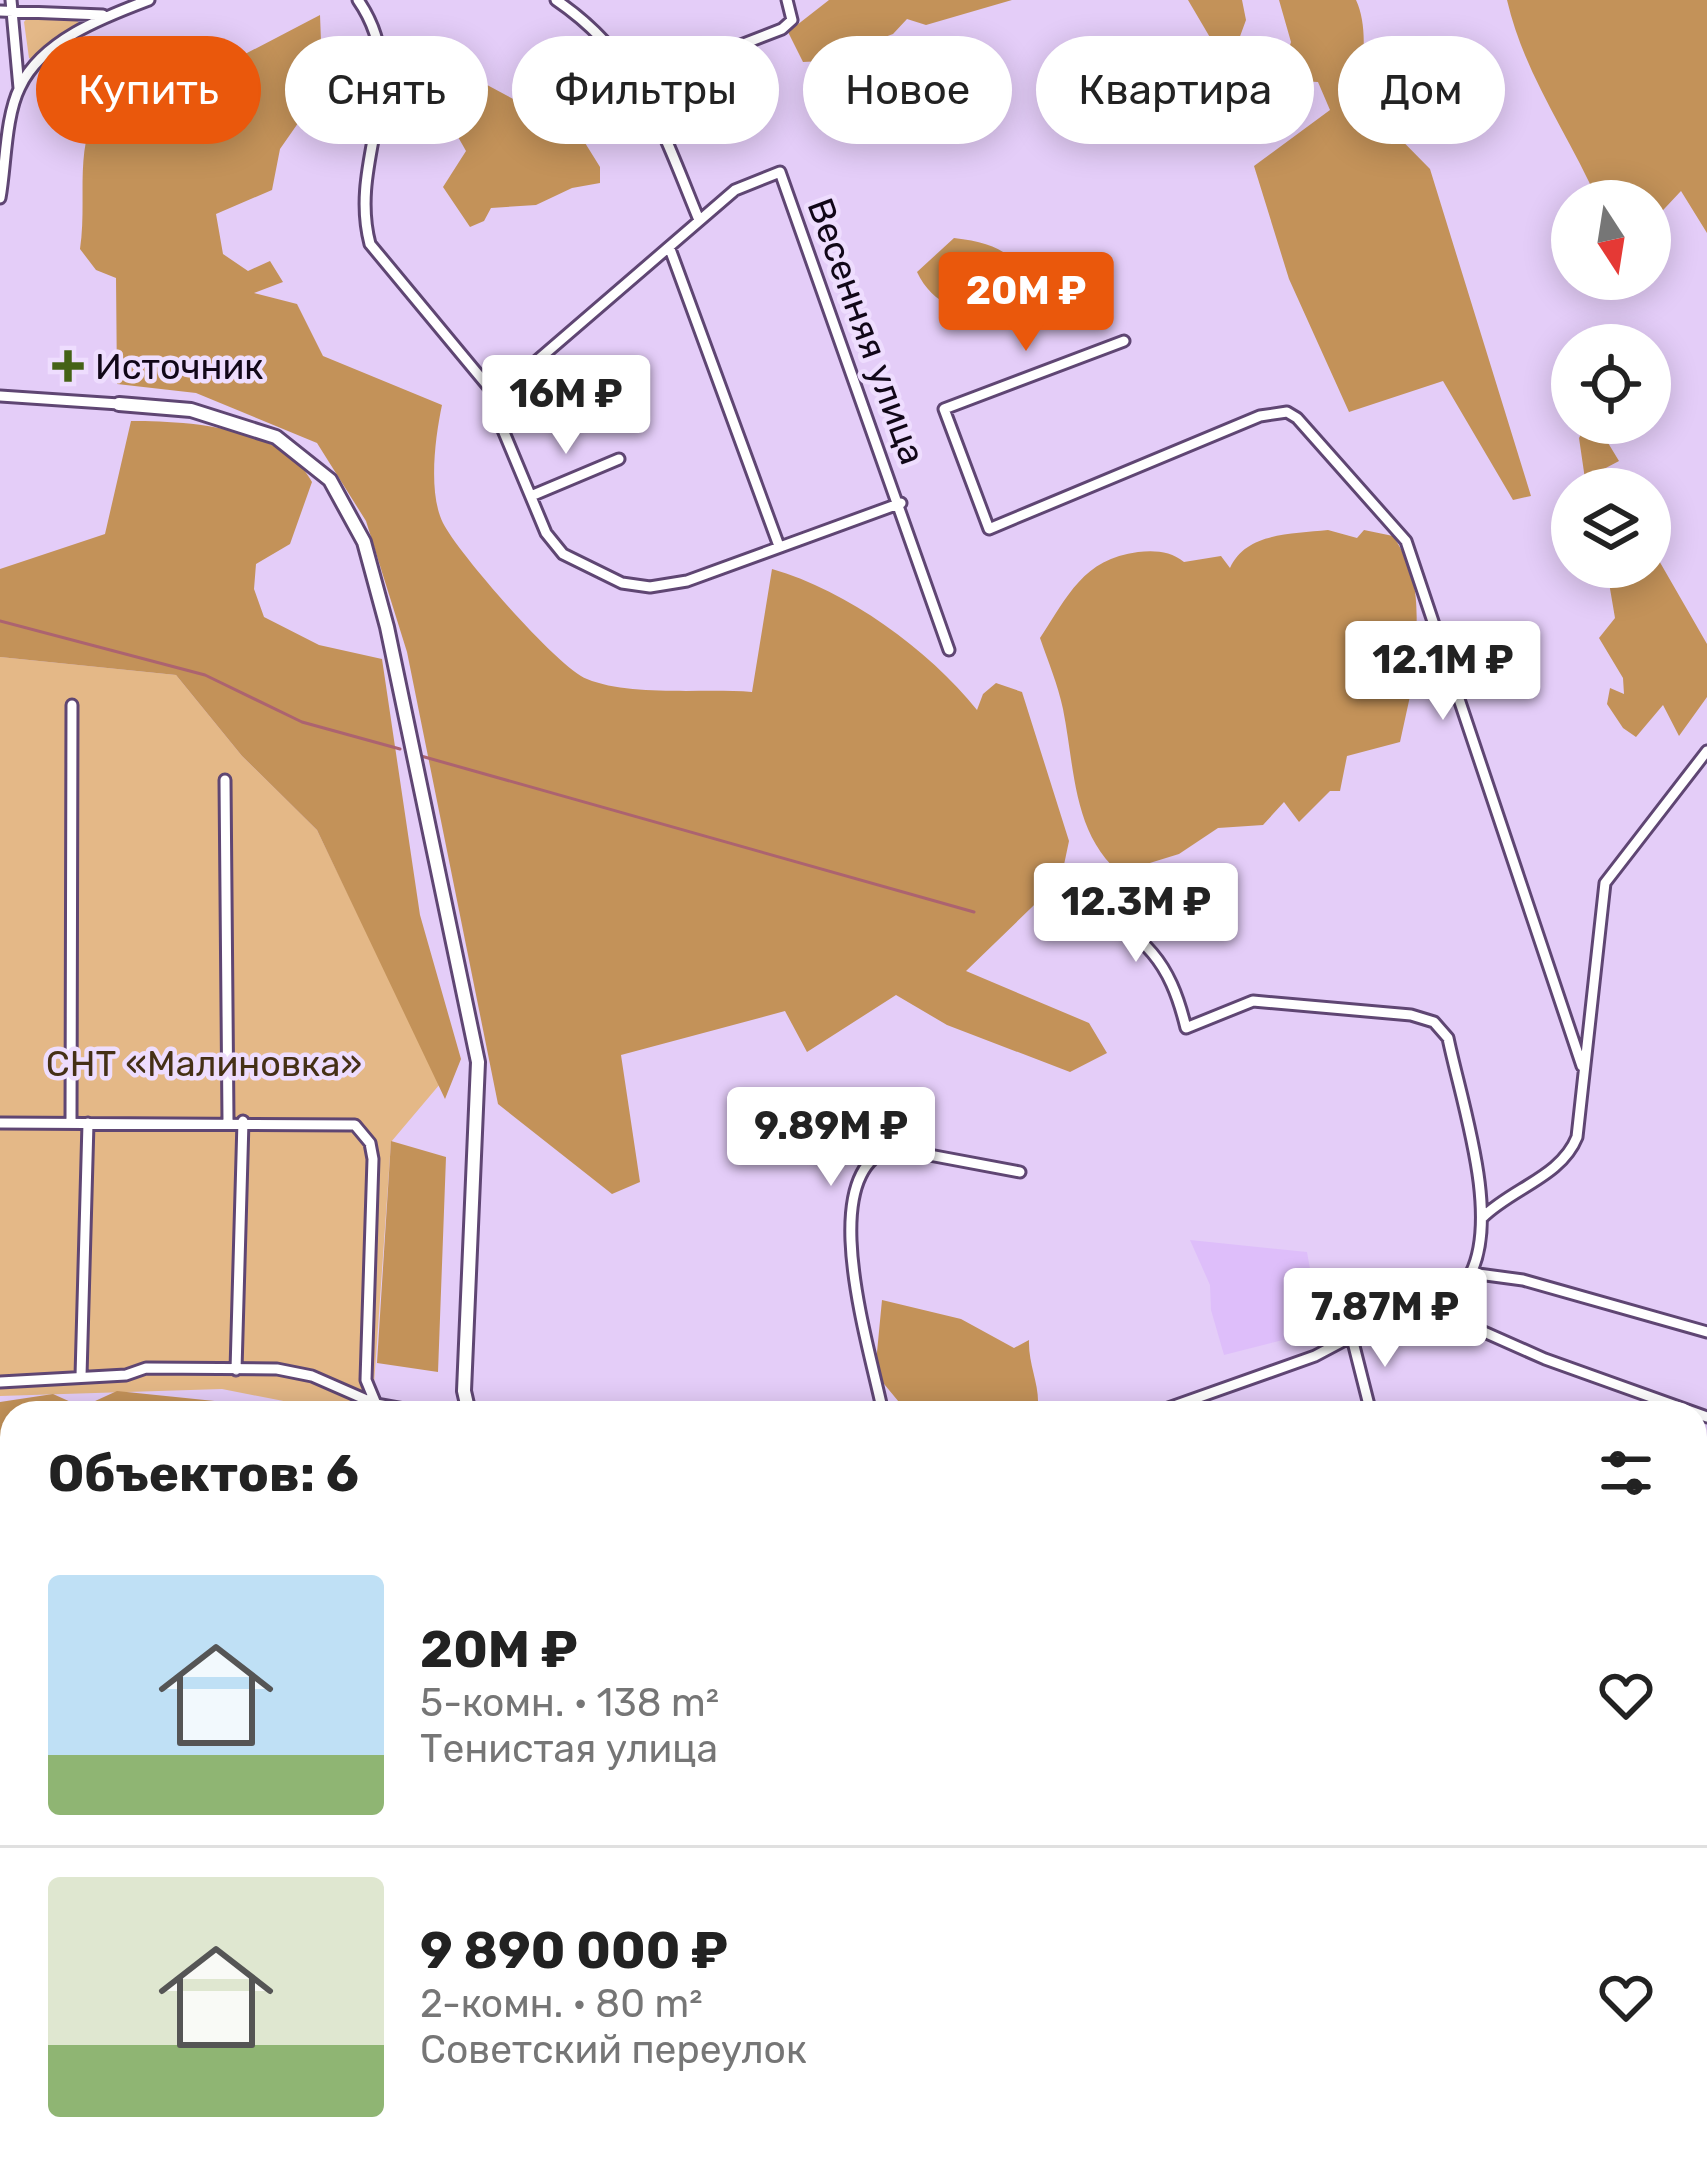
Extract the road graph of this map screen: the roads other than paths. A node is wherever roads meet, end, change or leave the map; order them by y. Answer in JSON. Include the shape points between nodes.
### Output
{"nodes":[{"id":1,"x":149,"y":0,"type":"edge"},
{"id":2,"x":358,"y":0,"type":"edge"},
{"id":3,"x":556,"y":0,"type":"edge"},
{"id":4,"x":787,"y":0,"type":"edge"},
{"id":5,"x":7,"y":8,"type":"edge"},
{"id":6,"x":108,"y":15,"type":"junction"},
{"id":7,"x":605,"y":36,"type":"edge"},
{"id":8,"x":764,"y":36,"type":"edge"},
{"id":9,"x":19,"y":88,"type":"junction"},
{"id":10,"x":666,"y":144,"type":"edge"},
{"id":11,"x":0,"y":197,"type":"edge"},
{"id":12,"x":699,"y":220,"type":"junction"},
{"id":13,"x":670,"y":249,"type":"junction"},
{"id":14,"x":1124,"y":341,"type":"dead end"},
{"id":15,"x":0,"y":396,"type":"edge"},
{"id":16,"x":496,"y":396,"type":"junction"},
{"id":17,"x":119,"y":404,"type":"joint"},
{"id":18,"x":619,"y":459,"type":"dead end"},
{"id":19,"x":531,"y":496,"type":"junction"},
{"id":20,"x":901,"y":503,"type":"junction"},
{"id":21,"x":779,"y":546,"type":"junction"},
{"id":22,"x":949,"y":650,"type":"dead end"},
{"id":23,"x":72,"y":705,"type":"dead end"},
{"id":24,"x":1707,"y":751,"type":"edge"},
{"id":25,"x":225,"y":780,"type":"dead end"},
{"id":26,"x":1088,"y":902,"type":"dead end"},
{"id":27,"x":1582,"y":1066,"type":"junction"},
{"id":28,"x":228,"y":1120,"type":"junction"},
{"id":29,"x":243,"y":1121,"type":"junction"},
{"id":30,"x":0,"y":1123,"type":"edge"},
{"id":31,"x":71,"y":1123,"type":"junction"},
{"id":32,"x":88,"y":1123,"type":"junction"},
{"id":33,"x":1020,"y":1172,"type":"dead end"},
{"id":34,"x":1482,"y":1218,"type":"junction"},
{"id":35,"x":1471,"y":1273,"type":"junction"},
{"id":36,"x":1387,"y":1317,"type":"junction"},
{"id":37,"x":1707,"y":1332,"type":"edge"},
{"id":38,"x":1352,"y":1338,"type":"junction"},
{"id":39,"x":236,"y":1370,"type":"junction"},
{"id":40,"x":81,"y":1376,"type":"junction"},
{"id":41,"x":0,"y":1382,"type":"edge"},
{"id":42,"x":369,"y":1401,"type":"edge"},
{"id":43,"x":375,"y":1401,"type":"edge"},
{"id":44,"x":466,"y":1401,"type":"edge"},
{"id":45,"x":881,"y":1401,"type":"edge"},
{"id":46,"x":1197,"y":1401,"type":"edge"},
{"id":47,"x":1368,"y":1401,"type":"edge"},
{"id":48,"x":1662,"y":1401,"type":"edge"}],
"edges":[{"from":1,"to":6,"type":"street"},
{"from":2,"to":16,"type":"street","via":[[383,49],[362,214],[370,244]]},
{"from":3,"to":7,"type":"street"},
{"from":4,"to":8,"type":"street","via":[[791,20]]},
{"from":5,"to":6,"type":"street"},
{"from":5,"to":9,"type":"street"},
{"from":6,"to":9,"type":"street","via":[[42,60]]},
{"from":9,"to":11,"type":"street"},
{"from":10,"to":12,"type":"street"},
{"from":12,"to":13,"type":"street","name":"Весенняя улица"},
{"from":12,"to":20,"type":"street","name":"Весенняя улица","via":[[735,190],[780,172]]},
{"from":13,"to":16,"type":"street","name":"Весенняя улица"},
{"from":13,"to":21,"type":"street"},
{"from":14,"to":27,"type":"street","via":[[944,409],[989,529],[1243,423],[1276,412],[1297,418],[1406,541]]},
{"from":15,"to":17,"type":"street"},
{"from":16,"to":19,"type":"street"},
{"from":17,"to":44,"type":"street","via":[[191,410],[276,437],[331,480],[364,542],[478,1062]]},
{"from":18,"to":19,"type":"street"},
{"from":19,"to":21,"type":"street","via":[[563,554],[622,583],[687,580]]},
{"from":20,"to":21,"type":"street"},
{"from":20,"to":22,"type":"street","name":"Весенняя улица"},
{"from":23,"to":31,"type":"street"},
{"from":24,"to":27,"type":"street","via":[[1605,883]]},
{"from":25,"to":28,"type":"street"},
{"from":26,"to":34,"type":"street","via":[[1161,959],[1186,1028],[1253,1001],[1434,1022],[1448,1038]]},
{"from":27,"to":34,"type":"street","via":[[1569,1155]]},
{"from":28,"to":29,"type":"street"},
{"from":28,"to":32,"type":"street"},
{"from":29,"to":39,"type":"street"},
{"from":29,"to":43,"type":"street","via":[[344,1121],[370,1143],[365,1365]]},
{"from":30,"to":31,"type":"street"},
{"from":31,"to":32,"type":"street"},
{"from":32,"to":40,"type":"street"},
{"from":33,"to":45,"type":"street","via":[[892,1148],[859,1170],[849,1231]]},
{"from":34,"to":35,"type":"street"},
{"from":35,"to":36,"type":"street"},
{"from":35,"to":37,"type":"street"},
{"from":36,"to":38,"type":"street"},
{"from":36,"to":48,"type":"street","via":[[1457,1320]]},
{"from":38,"to":46,"type":"street"},
{"from":38,"to":47,"type":"street"},
{"from":39,"to":40,"type":"street"},
{"from":39,"to":42,"type":"street","via":[[312,1376]]},
{"from":40,"to":41,"type":"street"}]}
